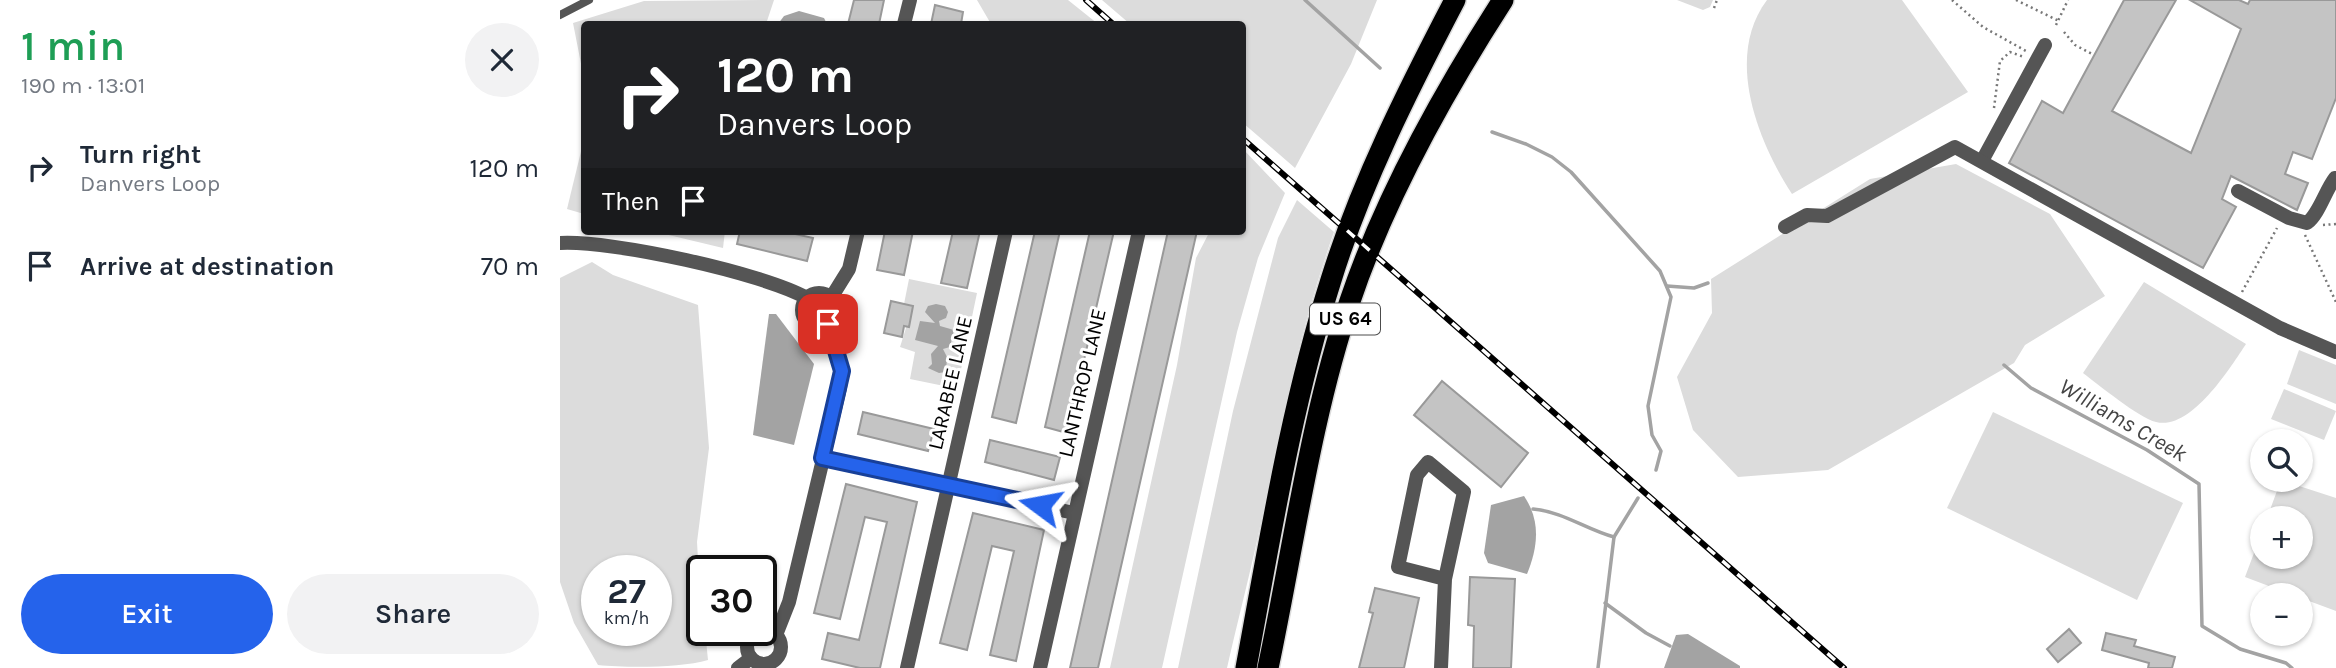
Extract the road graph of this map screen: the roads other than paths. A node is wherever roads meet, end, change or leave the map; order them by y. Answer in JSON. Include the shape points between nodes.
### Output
{"nodes":[{"id":1,"x":589,"y":0,"type":"edge"},
{"id":2,"x":910,"y":0,"type":"edge"},
{"id":3,"x":1455,"y":0,"type":"edge"},
{"id":4,"x":1503,"y":0,"type":"edge"},
{"id":5,"x":560,"y":15,"type":"edge"},
{"id":6,"x":905,"y":21,"type":"edge"},
{"id":7,"x":2040,"y":55,"type":"road end"},
{"id":8,"x":1982,"y":161,"type":"junction"},
{"id":9,"x":2336,"y":177,"type":"edge"},
{"id":10,"x":2238,"y":191,"type":"dead end"},
{"id":11,"x":1785,"y":227,"type":"dead end"},
{"id":12,"x":857,"y":235,"type":"edge"},
{"id":13,"x":1005,"y":235,"type":"edge"},
{"id":14,"x":1138,"y":235,"type":"edge"},
{"id":15,"x":560,"y":243,"type":"edge"},
{"id":16,"x":807,"y":298,"type":"junction"},
{"id":17,"x":831,"y":298,"type":"junction"},
{"id":18,"x":828,"y":324,"type":"junction"},
{"id":19,"x":2336,"y":352,"type":"edge"},
{"id":20,"x":822,"y":458,"type":"junction"},
{"id":21,"x":949,"y":484,"type":"junction"},
{"id":22,"x":1074,"y":513,"type":"junction"},
{"id":23,"x":1445,"y":579,"type":"junction"},
{"id":24,"x":777,"y":632,"type":"edge"},
{"id":25,"x":777,"y":638,"type":"edge"},
{"id":26,"x":747,"y":646,"type":"edge"},
{"id":27,"x":751,"y":658,"type":"junction"},
{"id":28,"x":782,"y":663,"type":"edge"},
{"id":29,"x":738,"y":668,"type":"edge"},
{"id":30,"x":908,"y":668,"type":"edge"},
{"id":31,"x":1040,"y":668,"type":"edge"},
{"id":32,"x":1246,"y":668,"type":"edge"},
{"id":33,"x":1268,"y":668,"type":"edge"},
{"id":34,"x":1441,"y":668,"type":"edge"}],
"edges":[{"from":1,"to":5,"type":"lane"},
{"from":2,"to":6,"type":"street"},
{"from":3,"to":32,"type":"highway","number":"US 64","via":[[1396,113],[1331,279],[1297,408]]},
{"from":4,"to":33,"type":"highway","number":"US 64","via":[[1399,183],[1350,301],[1320,413]]},
{"from":7,"to":8,"type":"street"},
{"from":8,"to":11,"type":"street","via":[[1955,147],[1827,216],[1807,215]]},
{"from":8,"to":19,"type":"street","via":[[2291,333]]},
{"from":9,"to":10,"type":"street","via":[[2312,219],[2299,222]]},
{"from":12,"to":17,"type":"street","via":[[849,269]]},
{"from":13,"to":21,"type":"street","name":"LARABEE LANE"},
{"from":14,"to":22,"type":"street","name":"LANTHROP LANE"},
{"from":15,"to":16,"type":"street","via":[[600,245],[692,264],[779,284]]},
{"from":16,"to":17,"type":"street","via":[[816,293]]},
{"from":16,"to":18,"type":"street","via":[[802,313],[807,322],[817,327]]},
{"from":17,"to":18,"type":"street","via":[[836,311]]},
{"from":18,"to":20,"type":"street","via":[[842,371]]},
{"from":20,"to":21,"type":"street"},
{"from":20,"to":24,"type":"street","via":[[789,602]]},
{"from":21,"to":22,"type":"street"},
{"from":21,"to":30,"type":"street","name":"LARABEE LANE"},
{"from":22,"to":31,"type":"street","name":"LANTHROP LANE"},
{"from":23,"to":23,"type":"street","via":[[1464,492],[1428,462],[1417,475],[1398,567]]},
{"from":23,"to":34,"type":"street"},
{"from":25,"to":28,"type":"street"},
{"from":26,"to":27,"type":"street"},
{"from":27,"to":28,"type":"street","via":[[763,664]]},
{"from":27,"to":29,"type":"street"}]}
